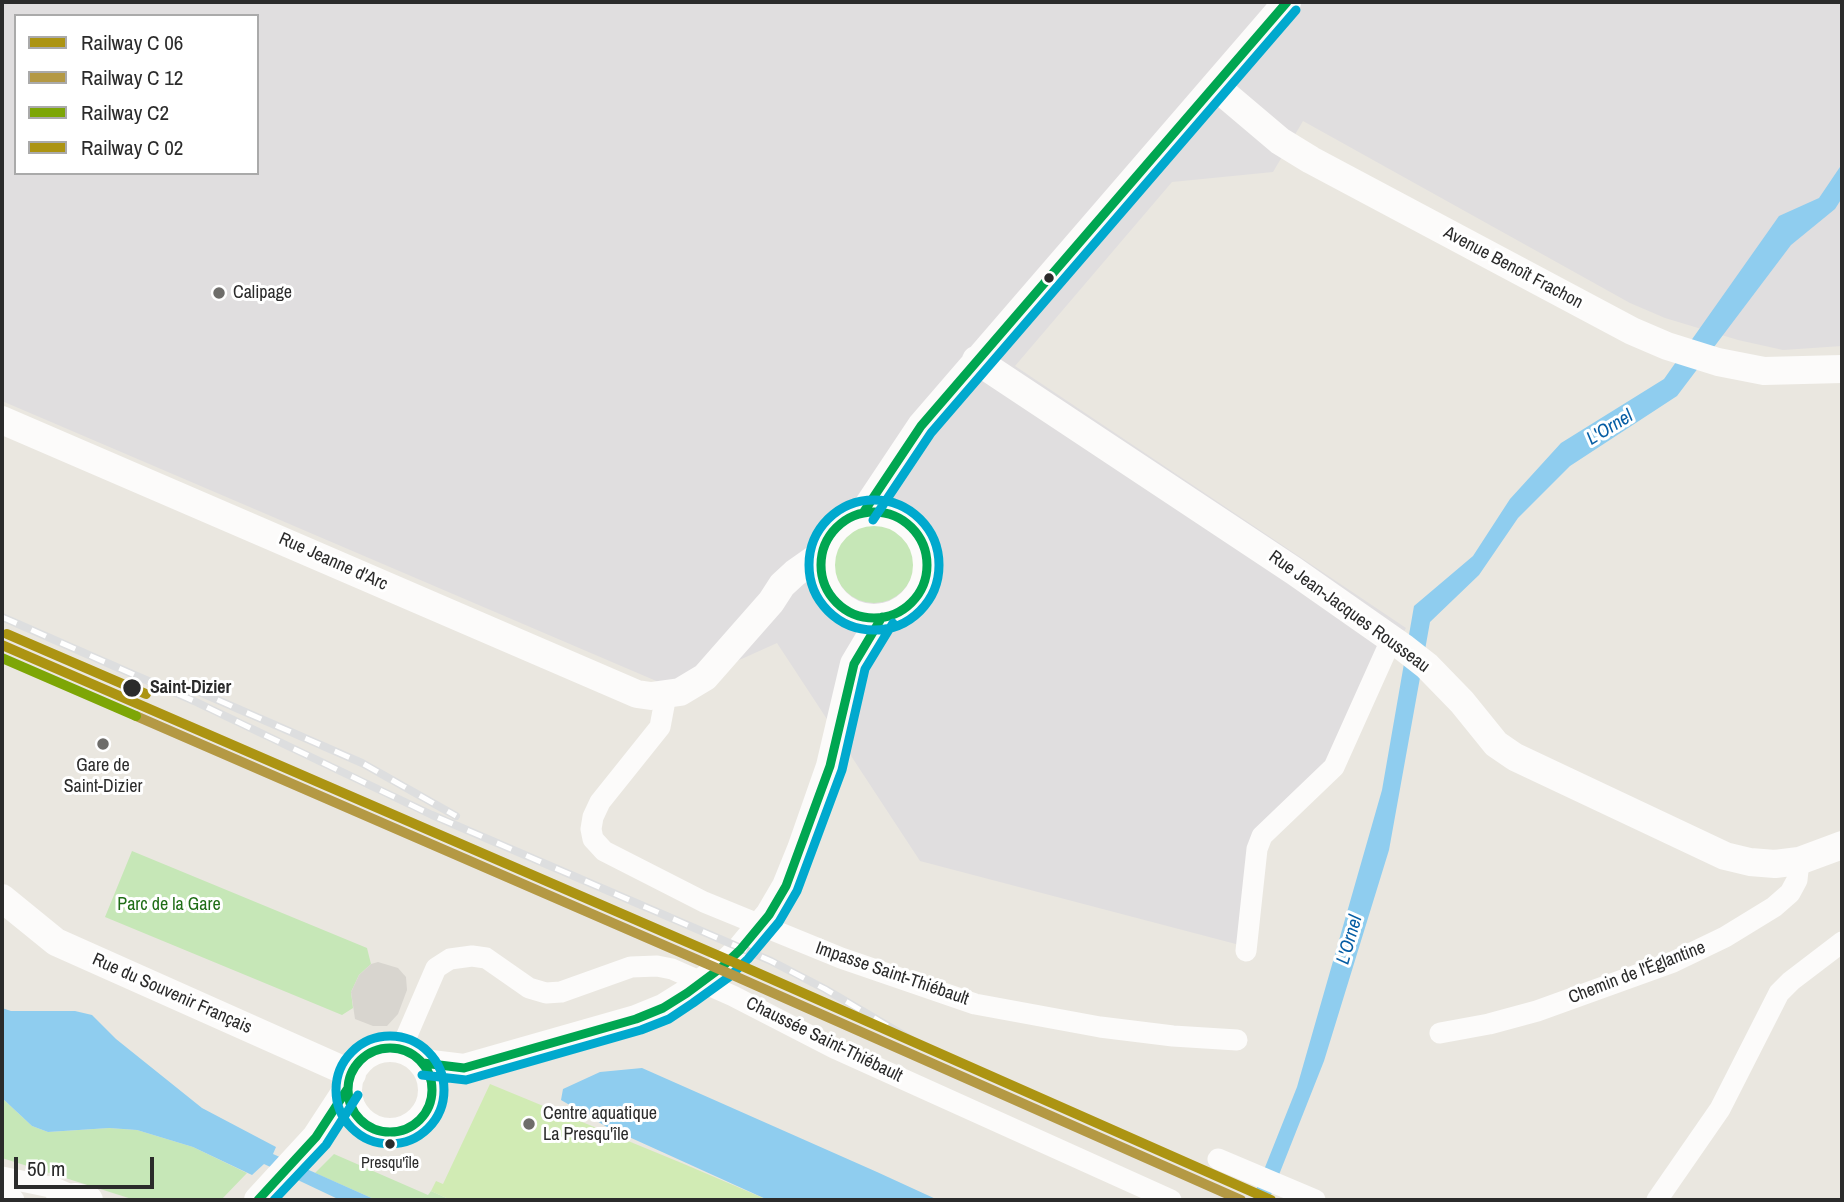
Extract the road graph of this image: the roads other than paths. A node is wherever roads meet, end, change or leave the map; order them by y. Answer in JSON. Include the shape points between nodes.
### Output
{"nodes":[{"id":1,"x":1287,"y":2,"type":"edge"},
{"id":2,"x":1215,"y":86,"type":"junction"},
{"id":3,"x":976,"y":360,"type":"junction"},
{"id":4,"x":1842,"y":369,"type":"edge"},
{"id":5,"x":2,"y":420,"type":"edge"},
{"id":6,"x":905,"y":448,"type":"junction"},
{"id":7,"x":863,"y":513,"type":"junction"},
{"id":8,"x":905,"y":522,"type":"junction"},
{"id":9,"x":822,"y":554,"type":"junction"},
{"id":10,"x":771,"y":602,"type":"junction"},
{"id":11,"x":838,"y":602,"type":"junction"},
{"id":12,"x":882,"y":617,"type":"junction"},
{"id":13,"x":1398,"y":644,"type":"junction"},
{"id":14,"x":854,"y":664,"type":"junction"},
{"id":15,"x":666,"y":695,"type":"junction"},
{"id":16,"x":1842,"y":845,"type":"edge"},
{"id":17,"x":1799,"y":861,"type":"junction"},
{"id":18,"x":2,"y":898,"type":"edge"},
{"id":19,"x":1842,"y":942,"type":"edge"},
{"id":20,"x":1247,"y":951,"type":"dead end"},
{"id":21,"x":1440,"y":1033,"type":"dead end"},
{"id":22,"x":1237,"y":1040,"type":"dead end"},
{"id":23,"x":412,"y":1056,"type":"junction"},
{"id":24,"x":464,"y":1068,"type":"junction"},
{"id":25,"x":350,"y":1081,"type":"junction"},
{"id":26,"x":432,"y":1098,"type":"junction"},
{"id":27,"x":366,"y":1125,"type":"junction"},
{"id":28,"x":312,"y":1141,"type":"junction"},
{"id":29,"x":1218,"y":1159,"type":"dead end"},
{"id":30,"x":2,"y":1177,"type":"edge"},
{"id":31,"x":2,"y":1187,"type":"edge"},
{"id":32,"x":75,"y":1199,"type":"edge"},
{"id":33,"x":14,"y":1200,"type":"edge"},
{"id":34,"x":258,"y":1200,"type":"edge"},
{"id":35,"x":1171,"y":1200,"type":"edge"},
{"id":36,"x":1315,"y":1200,"type":"edge"},
{"id":37,"x":1657,"y":1200,"type":"edge"}],
"edges":[{"from":1,"to":2,"type":"main road"},
{"from":2,"to":3,"type":"main road"},
{"from":2,"to":4,"type":"main road","name":"Avenue Benoît Frachon","via":[[1280,141],[1311,160],[1632,331],[1718,362],[1764,371]]},
{"from":3,"to":6,"type":"main road"},
{"from":3,"to":13,"type":"main road","name":"Rue Jean-Jacques Rousseau"},
{"from":5,"to":15,"type":"main road","name":"Rue Jeanne d'Arc","via":[[611,685],[637,694]]},
{"from":6,"to":7,"type":"main road"},
{"from":6,"to":8,"type":"main road","via":[[901,483]]},
{"from":7,"to":8,"type":"main road","via":[[885,513]]},
{"from":7,"to":9,"type":"main road","via":[[842,522]]},
{"from":8,"to":12,"type":"main road","via":[[926,551],[926,578],[905,608]]},
{"from":9,"to":10,"type":"main road","via":[[795,573]]},
{"from":9,"to":11,"type":"main road","via":[[822,575]]},
{"from":10,"to":11,"type":"main road","via":[[801,592]]},
{"from":10,"to":15,"type":"main road","via":[[705,677]]},
{"from":11,"to":12,"type":"main road","via":[[869,618]]},
{"from":11,"to":14,"type":"main road"},
{"from":12,"to":14,"type":"main road"},
{"from":13,"to":17,"type":"main road","name":"Rue Jean-Jacques Rousseau","via":[[1427,666],[1496,744],[1536,769],[1725,856],[1775,864]]},
{"from":13,"to":20,"type":"street","via":[[1334,767],[1262,836]]},
{"from":14,"to":24,"type":"main road","via":[[830,766],[802,849],[769,915],[740,950],[706,980],[663,1007]]},
{"from":15,"to":22,"type":"street","name":"Impasse Saint-Thiébault","via":[[660,727],[593,817],[593,839],[604,851],[704,902],[841,958],[975,1004],[1172,1036]]},
{"from":16,"to":17,"type":"main road","name":"Rue Jean-Jacques Rousseau"},
{"from":17,"to":21,"type":"street","name":"Chemin de l'Églantine","via":[[1790,893],[1774,907],[1673,962],[1537,1011]]},
{"from":18,"to":25,"type":"main road","name":"Rue du Souvenir Français","via":[[56,942]]},
{"from":19,"to":37,"type":"street","via":[[1779,993],[1720,1109]]},
{"from":23,"to":24,"type":"main road"},
{"from":23,"to":25,"type":"main road","via":[[382,1049],[368,1054],[357,1064]]},
{"from":23,"to":26,"type":"main road","via":[[432,1083]]},
{"from":23,"to":35,"type":"street","name":"Chaussée Saint-Thiébault","via":[[436,968],[450,959],[486,958],[529,988],[546,993],[631,967],[672,969],[834,1048]]},
{"from":24,"to":26,"type":"main road"},
{"from":25,"to":27,"type":"main road","via":[[351,1105]]},
{"from":25,"to":28,"type":"main road"},
{"from":26,"to":27,"type":"main road","via":[[424,1115],[402,1131],[384,1132]]},
{"from":27,"to":28,"type":"main road"},
{"from":28,"to":34,"type":"main road"},
{"from":29,"to":36,"type":"street"},
{"from":30,"to":32,"type":"street","via":[[55,1188]]},
{"from":31,"to":33,"type":"street"}]}
